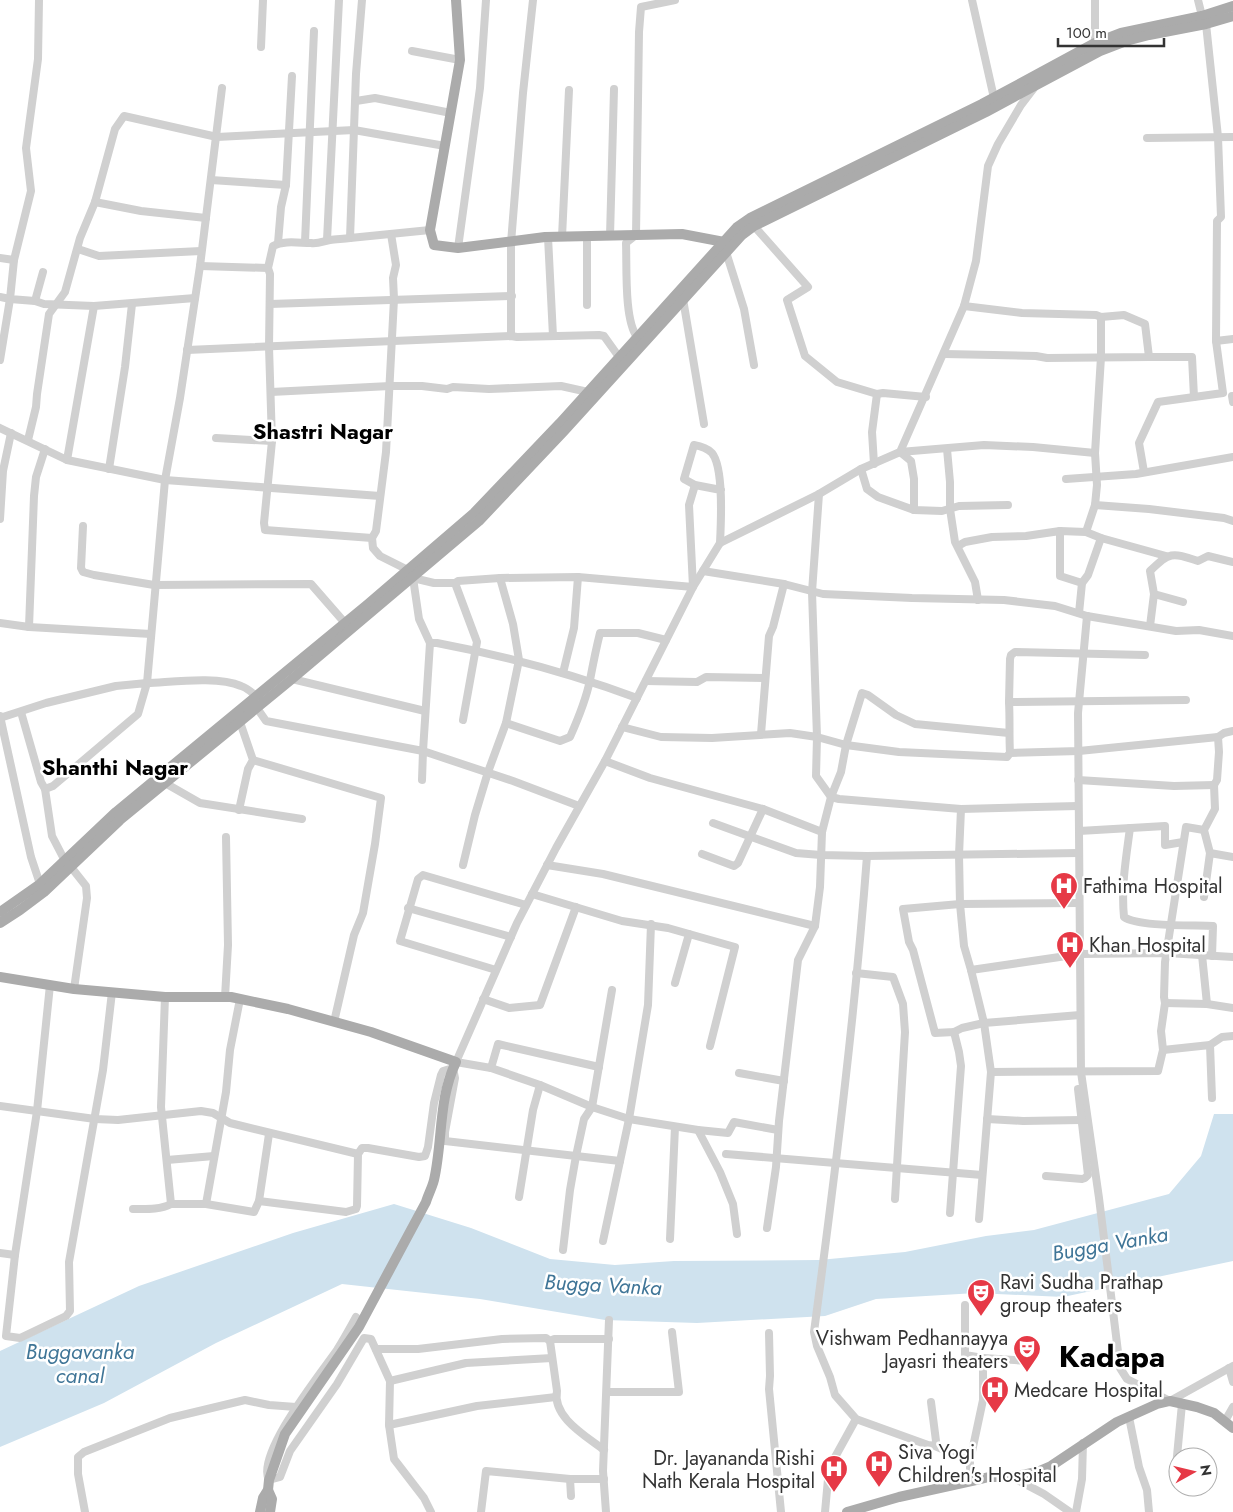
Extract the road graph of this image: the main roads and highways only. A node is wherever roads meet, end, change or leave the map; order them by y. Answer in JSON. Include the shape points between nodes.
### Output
{"nodes":[{"id":1,"x":456,"y":0,"type":"edge"},
{"id":2,"x":1233,"y":6,"type":"edge"},
{"id":3,"x":1233,"y":16,"type":"edge"},
{"id":4,"x":1204,"y":20,"type":"junction"},
{"id":5,"x":999,"y":100,"type":"junction"},
{"id":6,"x":727,"y":247,"type":"junction"},
{"id":7,"x":411,"y":574,"type":"junction"},
{"id":8,"x":259,"y":702,"type":"junction"},
{"id":9,"x":68,"y":864,"type":"junction"},
{"id":10,"x":0,"y":912,"type":"edge"},
{"id":11,"x":0,"y":922,"type":"edge"},
{"id":12,"x":0,"y":977,"type":"edge"},
{"id":13,"x":1229,"y":1424,"type":"edge"},
{"id":14,"x":268,"y":1485,"type":"junction"},
{"id":15,"x":260,"y":1512,"type":"edge"},
{"id":16,"x":270,"y":1512,"type":"edge"},
{"id":17,"x":847,"y":1512,"type":"edge"}],
"edges":[{"from":1,"to":6,"type":"main road","via":[[460,60],[430,230],[434,245],[458,248],[548,237],[682,234]]},
{"from":2,"to":4,"type":"main road"},
{"from":3,"to":4,"type":"main road"},
{"from":4,"to":5,"type":"main road","via":[[1100,51]]},
{"from":4,"to":5,"type":"main road","via":[[1145,27],[1095,43]]},
{"from":5,"to":6,"type":"main road","via":[[754,226]]},
{"from":5,"to":6,"type":"main road","via":[[750,218],[737,227]]},
{"from":6,"to":7,"type":"main road","via":[[637,337],[474,513]]},
{"from":6,"to":7,"type":"main road","via":[[497,502]]},
{"from":7,"to":8,"type":"main road","via":[[292,679]]},
{"from":7,"to":8,"type":"main road","via":[[345,623]]},
{"from":8,"to":9,"type":"main road","via":[[240,722]]},
{"from":8,"to":9,"type":"main road","via":[[116,812]]},
{"from":9,"to":10,"type":"main road"},
{"from":9,"to":11,"type":"main road","via":[[44,892]]},
{"from":12,"to":14,"type":"main road","via":[[74,989],[165,997],[240,999],[371,1032],[454,1065],[442,1109],[434,1181],[426,1202],[359,1327],[285,1434]]},
{"from":13,"to":17,"type":"main road","via":[[1198,1406],[1170,1401],[1128,1417],[1037,1472],[976,1480]]},
{"from":14,"to":15,"type":"main road"},
{"from":14,"to":16,"type":"main road","via":[[272,1500]]}]}
